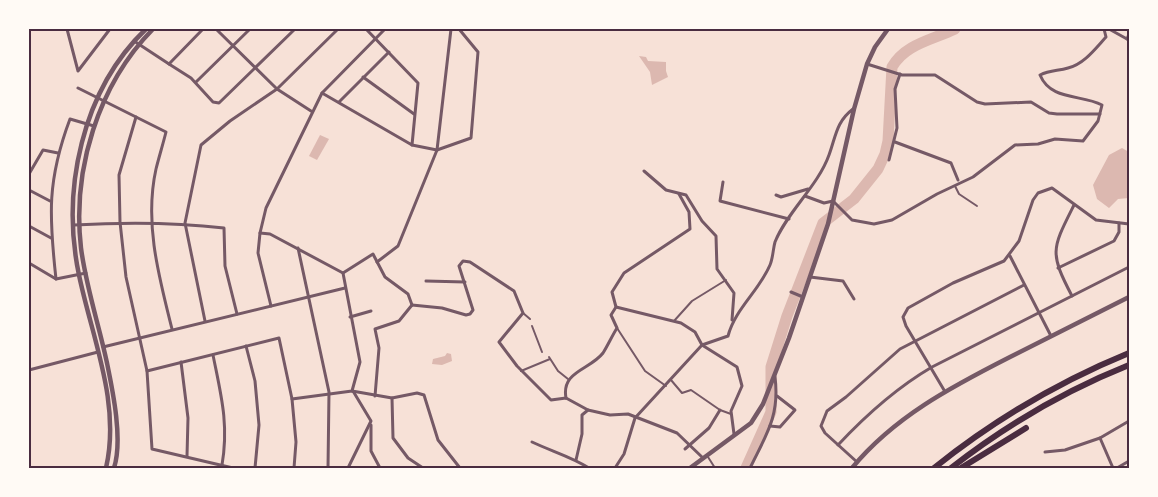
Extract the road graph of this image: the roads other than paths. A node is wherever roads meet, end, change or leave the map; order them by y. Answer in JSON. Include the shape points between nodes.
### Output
{"nodes":[{"id":1,"x":67,"y":29,"type":"edge"},
{"id":2,"x":110,"y":29,"type":"edge"},
{"id":3,"x":146,"y":29,"type":"edge"},
{"id":4,"x":153,"y":29,"type":"edge"},
{"id":5,"x":203,"y":29,"type":"edge"},
{"id":6,"x":216,"y":29,"type":"edge"},
{"id":7,"x":250,"y":29,"type":"edge"},
{"id":8,"x":295,"y":29,"type":"edge"},
{"id":9,"x":338,"y":29,"type":"edge"},
{"id":10,"x":366,"y":29,"type":"edge"},
{"id":11,"x":385,"y":29,"type":"edge"},
{"id":12,"x":451,"y":29,"type":"edge"},
{"id":13,"x":459,"y":29,"type":"edge"},
{"id":14,"x":888,"y":29,"type":"edge"},
{"id":15,"x":1110,"y":29,"type":"edge"},
{"id":16,"x":1104,"y":31,"type":"edge"},
{"id":17,"x":1129,"y":34,"type":"edge"},
{"id":18,"x":376,"y":38,"type":"junction"},
{"id":19,"x":134,"y":40,"type":"junction"},
{"id":20,"x":1128,"y":40,"type":"edge"},
{"id":21,"x":139,"y":44,"type":"junction"},
{"id":22,"x":232,"y":45,"type":"junction"},
{"id":23,"x":388,"y":52,"type":"junction"},
{"id":24,"x":169,"y":64,"type":"junction"},
{"id":25,"x":867,"y":64,"type":"junction"},
{"id":26,"x":255,"y":68,"type":"junction"},
{"id":27,"x":898,"y":74,"type":"junction"},
{"id":28,"x":363,"y":77,"type":"junction"},
{"id":29,"x":196,"y":82,"type":"junction"},
{"id":30,"x":78,"y":88,"type":"dead end"},
{"id":31,"x":277,"y":89,"type":"junction"},
{"id":32,"x":322,"y":93,"type":"junction"},
{"id":33,"x":97,"y":98,"type":"junction"},
{"id":34,"x":104,"y":102,"type":"junction"},
{"id":35,"x":339,"y":102,"type":"junction"},
{"id":36,"x":854,"y":109,"type":"junction"},
{"id":37,"x":311,"y":111,"type":"junction"},
{"id":38,"x":414,"y":114,"type":"junction"},
{"id":39,"x":1100,"y":114,"type":"junction"},
{"id":40,"x":136,"y":118,"type":"junction"},
{"id":41,"x":87,"y":124,"type":"junction"},
{"id":42,"x":94,"y":126,"type":"junction"},
{"id":43,"x":895,"y":142,"type":"junction"},
{"id":44,"x":412,"y":145,"type":"junction"},
{"id":45,"x":437,"y":150,"type":"junction"},
{"id":46,"x":58,"y":153,"type":"junction"},
{"id":47,"x":889,"y":160,"type":"dead end"},
{"id":48,"x":644,"y":171,"type":"dead end"},
{"id":49,"x":29,"y":174,"type":"edge"},
{"id":50,"x":958,"y":180,"type":"dead end"},
{"id":51,"x":722,"y":182,"type":"dead end"},
{"id":52,"x":955,"y":186,"type":"junction"},
{"id":53,"x":809,"y":189,"type":"junction"},
{"id":54,"x":29,"y":190,"type":"edge"},
{"id":55,"x":679,"y":194,"type":"junction"},
{"id":56,"x":776,"y":195,"type":"dead end"},
{"id":57,"x":805,"y":196,"type":"junction"},
{"id":58,"x":51,"y":201,"type":"junction"},
{"id":59,"x":833,"y":201,"type":"junction"},
{"id":60,"x":1074,"y":205,"type":"junction"},
{"id":61,"x":977,"y":206,"type":"dead end"},
{"id":62,"x":789,"y":219,"type":"junction"},
{"id":63,"x":120,"y":222,"type":"junction"},
{"id":64,"x":152,"y":222,"type":"junction"},
{"id":65,"x":185,"y":223,"type":"junction"},
{"id":66,"x":1119,"y":223,"type":"junction"},
{"id":67,"x":80,"y":224,"type":"junction"},
{"id":68,"x":1129,"y":224,"type":"edge"},
{"id":69,"x":74,"y":225,"type":"junction"},
{"id":70,"x":29,"y":226,"type":"edge"},
{"id":71,"x":260,"y":232,"type":"junction"},
{"id":72,"x":51,"y":238,"type":"junction"},
{"id":73,"x":298,"y":248,"type":"junction"},
{"id":74,"x":1010,"y":256,"type":"junction"},
{"id":75,"x":377,"y":262,"type":"junction"},
{"id":76,"x":29,"y":263,"type":"edge"},
{"id":77,"x":1129,"y":267,"type":"edge"},
{"id":78,"x":1058,"y":268,"type":"junction"},
{"id":79,"x":86,"y":273,"type":"junction"},
{"id":80,"x":343,"y":273,"type":"junction"},
{"id":81,"x":79,"y":275,"type":"junction"},
{"id":82,"x":810,"y":277,"type":"junction"},
{"id":83,"x":56,"y":279,"type":"junction"},
{"id":84,"x":726,"y":280,"type":"junction"},
{"id":85,"x":426,"y":281,"type":"dead end"},
{"id":86,"x":465,"y":282,"type":"junction"},
{"id":87,"x":1024,"y":285,"type":"junction"},
{"id":88,"x":345,"y":288,"type":"junction"},
{"id":89,"x":791,"y":292,"type":"dead end"},
{"id":90,"x":1072,"y":296,"type":"junction"},
{"id":91,"x":308,"y":297,"type":"junction"},
{"id":92,"x":803,"y":297,"type":"junction"},
{"id":93,"x":1129,"y":297,"type":"edge"},
{"id":94,"x":854,"y":299,"type":"dead end"},
{"id":95,"x":412,"y":305,"type":"junction"},
{"id":96,"x":272,"y":306,"type":"junction"},
{"id":97,"x":616,"y":307,"type":"junction"},
{"id":98,"x":371,"y":311,"type":"dead end"},
{"id":99,"x":1039,"y":312,"type":"junction"},
{"id":100,"x":523,"y":313,"type":"junction"},
{"id":101,"x":238,"y":314,"type":"junction"},
{"id":102,"x":350,"y":317,"type":"junction"},
{"id":103,"x":530,"y":319,"type":"dead end"},
{"id":104,"x":205,"y":321,"type":"junction"},
{"id":105,"x":732,"y":321,"type":"junction"},
{"id":106,"x":674,"y":322,"type":"junction"},
{"id":107,"x":532,"y":326,"type":"dead end"},
{"id":108,"x":617,"y":328,"type":"junction"},
{"id":109,"x":172,"y":329,"type":"junction"},
{"id":110,"x":1051,"y":336,"type":"junction"},
{"id":111,"x":139,"y":337,"type":"junction"},
{"id":112,"x":915,"y":340,"type":"junction"},
{"id":113,"x":702,"y":345,"type":"junction"},
{"id":114,"x":246,"y":346,"type":"junction"},
{"id":115,"x":103,"y":347,"type":"junction"},
{"id":116,"x":98,"y":350,"type":"junction"},
{"id":117,"x":542,"y":352,"type":"dead end"},
{"id":118,"x":1129,"y":354,"type":"edge"},
{"id":119,"x":213,"y":355,"type":"junction"},
{"id":120,"x":181,"y":362,"type":"junction"},
{"id":121,"x":1129,"y":365,"type":"edge"},
{"id":122,"x":932,"y":367,"type":"junction"},
{"id":123,"x":29,"y":370,"type":"edge"},
{"id":124,"x":147,"y":370,"type":"junction"},
{"id":125,"x":522,"y":371,"type":"junction"},
{"id":126,"x":774,"y":375,"type":"junction"},
{"id":127,"x":568,"y":379,"type":"junction"},
{"id":128,"x":671,"y":380,"type":"junction"},
{"id":129,"x":666,"y":386,"type":"junction"},
{"id":130,"x":944,"y":390,"type":"junction"},
{"id":131,"x":352,"y":391,"type":"junction"},
{"id":132,"x":329,"y":392,"type":"junction"},
{"id":133,"x":375,"y":396,"type":"junction"},
{"id":134,"x":777,"y":396,"type":"junction"},
{"id":135,"x":392,"y":398,"type":"junction"},
{"id":136,"x":566,"y":398,"type":"junction"},
{"id":137,"x":292,"y":399,"type":"junction"},
{"id":138,"x":588,"y":410,"type":"junction"},
{"id":139,"x":720,"y":410,"type":"junction"},
{"id":140,"x":731,"y":414,"type":"junction"},
{"id":141,"x":635,"y":418,"type":"junction"},
{"id":142,"x":1129,"y":420,"type":"edge"},
{"id":143,"x":371,"y":421,"type":"junction"},
{"id":144,"x":770,"y":426,"type":"junction"},
{"id":145,"x":1026,"y":428,"type":"dead end"},
{"id":146,"x":734,"y":434,"type":"junction"},
{"id":147,"x":1100,"y":438,"type":"junction"},
{"id":148,"x":532,"y":442,"type":"dead end"},
{"id":149,"x":691,"y":444,"type":"junction"},
{"id":150,"x":838,"y":445,"type":"junction"},
{"id":151,"x":685,"y":449,"type":"dead end"},
{"id":152,"x":1045,"y":452,"type":"dead end"},
{"id":153,"x":187,"y":456,"type":"junction"},
{"id":154,"x":705,"y":457,"type":"junction"},
{"id":155,"x":576,"y":460,"type":"junction"},
{"id":156,"x":1129,"y":461,"type":"edge"},
{"id":157,"x":857,"y":462,"type":"junction"},
{"id":158,"x":222,"y":465,"type":"junction"},
{"id":159,"x":106,"y":468,"type":"edge"},
{"id":160,"x":114,"y":468,"type":"edge"},
{"id":161,"x":233,"y":468,"type":"edge"},
{"id":162,"x":255,"y":468,"type":"edge"},
{"id":163,"x":294,"y":468,"type":"edge"},
{"id":164,"x":328,"y":468,"type":"edge"},
{"id":165,"x":348,"y":468,"type":"edge"},
{"id":166,"x":380,"y":468,"type":"edge"},
{"id":167,"x":423,"y":468,"type":"edge"},
{"id":168,"x":460,"y":468,"type":"edge"},
{"id":169,"x":589,"y":468,"type":"edge"},
{"id":170,"x":615,"y":468,"type":"edge"},
{"id":171,"x":690,"y":468,"type":"edge"},
{"id":172,"x":715,"y":468,"type":"edge"},
{"id":173,"x":750,"y":468,"type":"edge"},
{"id":174,"x":852,"y":468,"type":"edge"},
{"id":175,"x":934,"y":468,"type":"edge"},
{"id":176,"x":951,"y":468,"type":"edge"},
{"id":177,"x":961,"y":468,"type":"edge"},
{"id":178,"x":1113,"y":468,"type":"edge"},
{"id":179,"x":1118,"y":468,"type":"edge"}],
"edges":[{"from":1,"to":2,"type":"street","via":[[78,71]]},
{"from":3,"to":19,"type":"street"},
{"from":4,"to":21,"type":"street"},
{"from":5,"to":24,"type":"street"},
{"from":6,"to":22,"type":"street"},
{"from":7,"to":22,"type":"street"},
{"from":8,"to":26,"type":"street"},
{"from":9,"to":31,"type":"street"},
{"from":10,"to":18,"type":"street"},
{"from":11,"to":18,"type":"street"},
{"from":12,"to":45,"type":"street"},
{"from":13,"to":45,"type":"street","via":[[478,52],[471,138]]},
{"from":14,"to":25,"type":"street"},
{"from":15,"to":16,"type":"street"},
{"from":15,"to":20,"type":"street"},
{"from":16,"to":39,"type":"street","via":[[1106,38],[1079,63],[1040,75],[1043,82],[1068,98],[1102,105]]},
{"from":17,"to":20,"type":"street"},
{"from":18,"to":23,"type":"street"},
{"from":18,"to":32,"type":"street"},
{"from":19,"to":21,"type":"street"},
{"from":19,"to":33,"type":"street"},
{"from":21,"to":24,"type":"street"},
{"from":21,"to":34,"type":"street"},
{"from":22,"to":26,"type":"street"},
{"from":22,"to":29,"type":"street"},
{"from":23,"to":28,"type":"street"},
{"from":23,"to":38,"type":"street","via":[[418,82]]},
{"from":24,"to":29,"type":"street"},
{"from":25,"to":27,"type":"street"},
{"from":25,"to":36,"type":"street"},
{"from":26,"to":29,"type":"street","via":[[219,103],[212,102]]},
{"from":26,"to":31,"type":"street"},
{"from":27,"to":39,"type":"street","via":[[935,75],[962,94],[986,104],[1031,102],[1049,113]]},
{"from":27,"to":43,"type":"street"},
{"from":28,"to":35,"type":"street"},
{"from":28,"to":38,"type":"street"},
{"from":30,"to":33,"type":"street"},
{"from":31,"to":37,"type":"street"},
{"from":31,"to":65,"type":"street","via":[[201,145]]},
{"from":32,"to":35,"type":"street"},
{"from":32,"to":37,"type":"street"},
{"from":33,"to":34,"type":"street"},
{"from":33,"to":41,"type":"street"},
{"from":34,"to":40,"type":"street"},
{"from":34,"to":42,"type":"street"},
{"from":35,"to":44,"type":"street"},
{"from":36,"to":53,"type":"street","via":[[844,116],[834,133],[829,155]]},
{"from":36,"to":59,"type":"street"},
{"from":37,"to":71,"type":"street","via":[[266,208]]},
{"from":38,"to":44,"type":"street"},
{"from":39,"to":52,"type":"street","via":[[1098,122],[1083,141],[1055,139],[1015,145],[974,177]]},
{"from":40,"to":63,"type":"street","via":[[119,175]]},
{"from":40,"to":64,"type":"street","via":[[166,132],[156,170]]},
{"from":41,"to":42,"type":"street"},
{"from":41,"to":46,"type":"street","via":[[70,119]]},
{"from":41,"to":69,"type":"street","via":[[75,184]]},
{"from":42,"to":67,"type":"street","via":[[84,168]]},
{"from":43,"to":47,"type":"street"},
{"from":43,"to":50,"type":"street","via":[[950,163]]},
{"from":44,"to":45,"type":"street"},
{"from":45,"to":75,"type":"street","via":[[398,246]]},
{"from":46,"to":49,"type":"street","via":[[43,150]]},
{"from":46,"to":58,"type":"street"},
{"from":48,"to":55,"type":"street","via":[[666,190]]},
{"from":51,"to":62,"type":"street","via":[[720,201]]},
{"from":52,"to":59,"type":"street","via":[[892,220],[874,224],[852,220]]},
{"from":52,"to":61,"type":"lane","via":[[959,194]]},
{"from":53,"to":56,"type":"street","via":[[782,197]]},
{"from":53,"to":57,"type":"street"},
{"from":54,"to":58,"type":"street"},
{"from":55,"to":84,"type":"street","via":[[686,195],[716,236],[717,269]]},
{"from":55,"to":97,"type":"street","via":[[690,212],[690,229],[624,273],[612,292]]},
{"from":57,"to":59,"type":"street","via":[[824,202]]},
{"from":57,"to":62,"type":"street"},
{"from":58,"to":72,"type":"street"},
{"from":59,"to":82,"type":"street"},
{"from":60,"to":66,"type":"street","via":[[1096,220]]},
{"from":60,"to":74,"type":"street","via":[[1052,188],[1038,193]]},
{"from":60,"to":78,"type":"street","via":[[1056,241]]},
{"from":62,"to":105,"type":"street","via":[[775,242],[770,265],[752,296]]},
{"from":63,"to":64,"type":"street"},
{"from":63,"to":67,"type":"street"},
{"from":63,"to":111,"type":"street","via":[[126,277]]},
{"from":64,"to":65,"type":"street"},
{"from":64,"to":109,"type":"street","via":[[156,264]]},
{"from":65,"to":101,"type":"street","via":[[224,228],[225,266]]},
{"from":65,"to":104,"type":"street"},
{"from":66,"to":68,"type":"street"},
{"from":66,"to":78,"type":"street","via":[[1119,232],[1114,240]]},
{"from":67,"to":69,"type":"street"},
{"from":67,"to":79,"type":"street"},
{"from":69,"to":81,"type":"street"},
{"from":70,"to":72,"type":"street"},
{"from":71,"to":73,"type":"street"},
{"from":71,"to":96,"type":"street","via":[[258,253]]},
{"from":72,"to":83,"type":"street"},
{"from":73,"to":80,"type":"street"},
{"from":73,"to":91,"type":"street"},
{"from":74,"to":87,"type":"street"},
{"from":74,"to":112,"type":"street","via":[[994,267],[973,273],[908,308],[903,317]]},
{"from":75,"to":80,"type":"street","via":[[373,254]]},
{"from":75,"to":95,"type":"street","via":[[385,277],[408,294]]},
{"from":76,"to":83,"type":"street"},
{"from":77,"to":90,"type":"street"},
{"from":78,"to":90,"type":"street"},
{"from":79,"to":81,"type":"street"},
{"from":79,"to":115,"type":"street"},
{"from":80,"to":88,"type":"street"},
{"from":81,"to":83,"type":"street"},
{"from":81,"to":116,"type":"street"},
{"from":82,"to":92,"type":"street"},
{"from":82,"to":94,"type":"street","via":[[843,281]]},
{"from":84,"to":105,"type":"street","via":[[734,293]]},
{"from":84,"to":106,"type":"lane","via":[[692,301]]},
{"from":85,"to":86,"type":"street"},
{"from":86,"to":95,"type":"street","via":[[473,310],[470,314]]},
{"from":86,"to":100,"type":"street","via":[[459,266],[470,262],[514,291]]},
{"from":87,"to":99,"type":"street"},
{"from":87,"to":112,"type":"street"},
{"from":88,"to":91,"type":"street"},
{"from":88,"to":102,"type":"street"},
{"from":89,"to":92,"type":"street"},
{"from":90,"to":99,"type":"street"},
{"from":91,"to":96,"type":"street"},
{"from":91,"to":132,"type":"street"},
{"from":92,"to":126,"type":"street"},
{"from":93,"to":110,"type":"street"},
{"from":95,"to":133,"type":"street","via":[[399,322],[375,329],[379,348]]},
{"from":96,"to":101,"type":"street"},
{"from":97,"to":106,"type":"street"},
{"from":97,"to":108,"type":"street","via":[[611,315]]},
{"from":98,"to":102,"type":"street"},
{"from":99,"to":110,"type":"street"},
{"from":99,"to":122,"type":"street"},
{"from":100,"to":103,"type":"lane"},
{"from":100,"to":125,"type":"street","via":[[499,342]]},
{"from":101,"to":104,"type":"street"},
{"from":102,"to":131,"type":"street","via":[[360,362]]},
{"from":104,"to":109,"type":"street"},
{"from":105,"to":113,"type":"street","via":[[728,336]]},
{"from":106,"to":113,"type":"street","via":[[695,332]]},
{"from":107,"to":117,"type":"lane"},
{"from":108,"to":127,"type":"street","via":[[602,354]]},
{"from":108,"to":129,"type":"lane","via":[[645,371]]},
{"from":109,"to":111,"type":"street"},
{"from":110,"to":130,"type":"street"},
{"from":111,"to":115,"type":"street"},
{"from":111,"to":124,"type":"street"},
{"from":112,"to":122,"type":"street"},
{"from":112,"to":150,"type":"street","via":[[889,357],[827,411],[821,426]]},
{"from":113,"to":128,"type":"street"},
{"from":113,"to":140,"type":"street","via":[[737,367],[742,386]]},
{"from":114,"to":119,"type":"street"},
{"from":114,"to":137,"type":"street","via":[[279,338]]},
{"from":114,"to":162,"type":"street","via":[[255,381],[259,425]]},
{"from":115,"to":116,"type":"street"},
{"from":115,"to":160,"type":"street","via":[[116,406]]},
{"from":116,"to":123,"type":"street"},
{"from":116,"to":159,"type":"street","via":[[109,400]]},
{"from":118,"to":175,"type":"highway","via":[[1028,402]]},
{"from":119,"to":120,"type":"street"},
{"from":119,"to":158,"type":"street","via":[[225,418]]},
{"from":120,"to":124,"type":"street"},
{"from":120,"to":153,"type":"street","via":[[188,418]]},
{"from":121,"to":176,"type":"highway","via":[[1038,408]]},
{"from":122,"to":130,"type":"street"},
{"from":122,"to":150,"type":"street","via":[[905,383],[873,409]]},
{"from":124,"to":153,"type":"street","via":[[152,449]]},
{"from":125,"to":127,"type":"lane","via":[[550,358]]},
{"from":125,"to":136,"type":"street","via":[[551,400]]},
{"from":126,"to":134,"type":"street"},
{"from":126,"to":146,"type":"street","via":[[757,414]]},
{"from":127,"to":136,"type":"street","via":[[564,389]]},
{"from":128,"to":129,"type":"street"},
{"from":128,"to":139,"type":"lane","via":[[682,393],[691,390]]},
{"from":129,"to":141,"type":"street"},
{"from":130,"to":157,"type":"street","via":[[904,418]]},
{"from":131,"to":132,"type":"street"},
{"from":131,"to":133,"type":"street"},
{"from":131,"to":143,"type":"street"},
{"from":132,"to":137,"type":"street"},
{"from":132,"to":164,"type":"street"},
{"from":133,"to":135,"type":"street"},
{"from":134,"to":144,"type":"street"},
{"from":134,"to":144,"type":"street","via":[[795,410],[780,427]]},
{"from":135,"to":167,"type":"street","via":[[393,438],[408,458]]},
{"from":135,"to":168,"type":"street","via":[[417,393],[424,395],[438,440]]},
{"from":136,"to":138,"type":"street"},
{"from":137,"to":163,"type":"street","via":[[296,442]]},
{"from":138,"to":141,"type":"street","via":[[610,416],[628,414]]},
{"from":138,"to":155,"type":"street","via":[[582,415],[582,434]]},
{"from":139,"to":140,"type":"lane"},
{"from":139,"to":149,"type":"street","via":[[709,428]]},
{"from":140,"to":146,"type":"street"},
{"from":141,"to":149,"type":"street","via":[[677,433]]},
{"from":141,"to":170,"type":"street","via":[[624,454]]},
{"from":142,"to":147,"type":"street"},
{"from":143,"to":165,"type":"street"},
{"from":143,"to":166,"type":"street","via":[[371,451]]},
{"from":144,"to":173,"type":"street"},
{"from":145,"to":177,"type":"highway"},
{"from":146,"to":154,"type":"street"},
{"from":147,"to":152,"type":"street","via":[[1065,450]]},
{"from":147,"to":178,"type":"street"},
{"from":148,"to":155,"type":"street"},
{"from":149,"to":151,"type":"street"},
{"from":149,"to":154,"type":"street"},
{"from":150,"to":157,"type":"street"},
{"from":153,"to":158,"type":"street"},
{"from":154,"to":171,"type":"street"},
{"from":154,"to":172,"type":"lane"},
{"from":155,"to":169,"type":"street"},
{"from":156,"to":179,"type":"street"},
{"from":157,"to":174,"type":"street"},
{"from":158,"to":161,"type":"street"}]}
